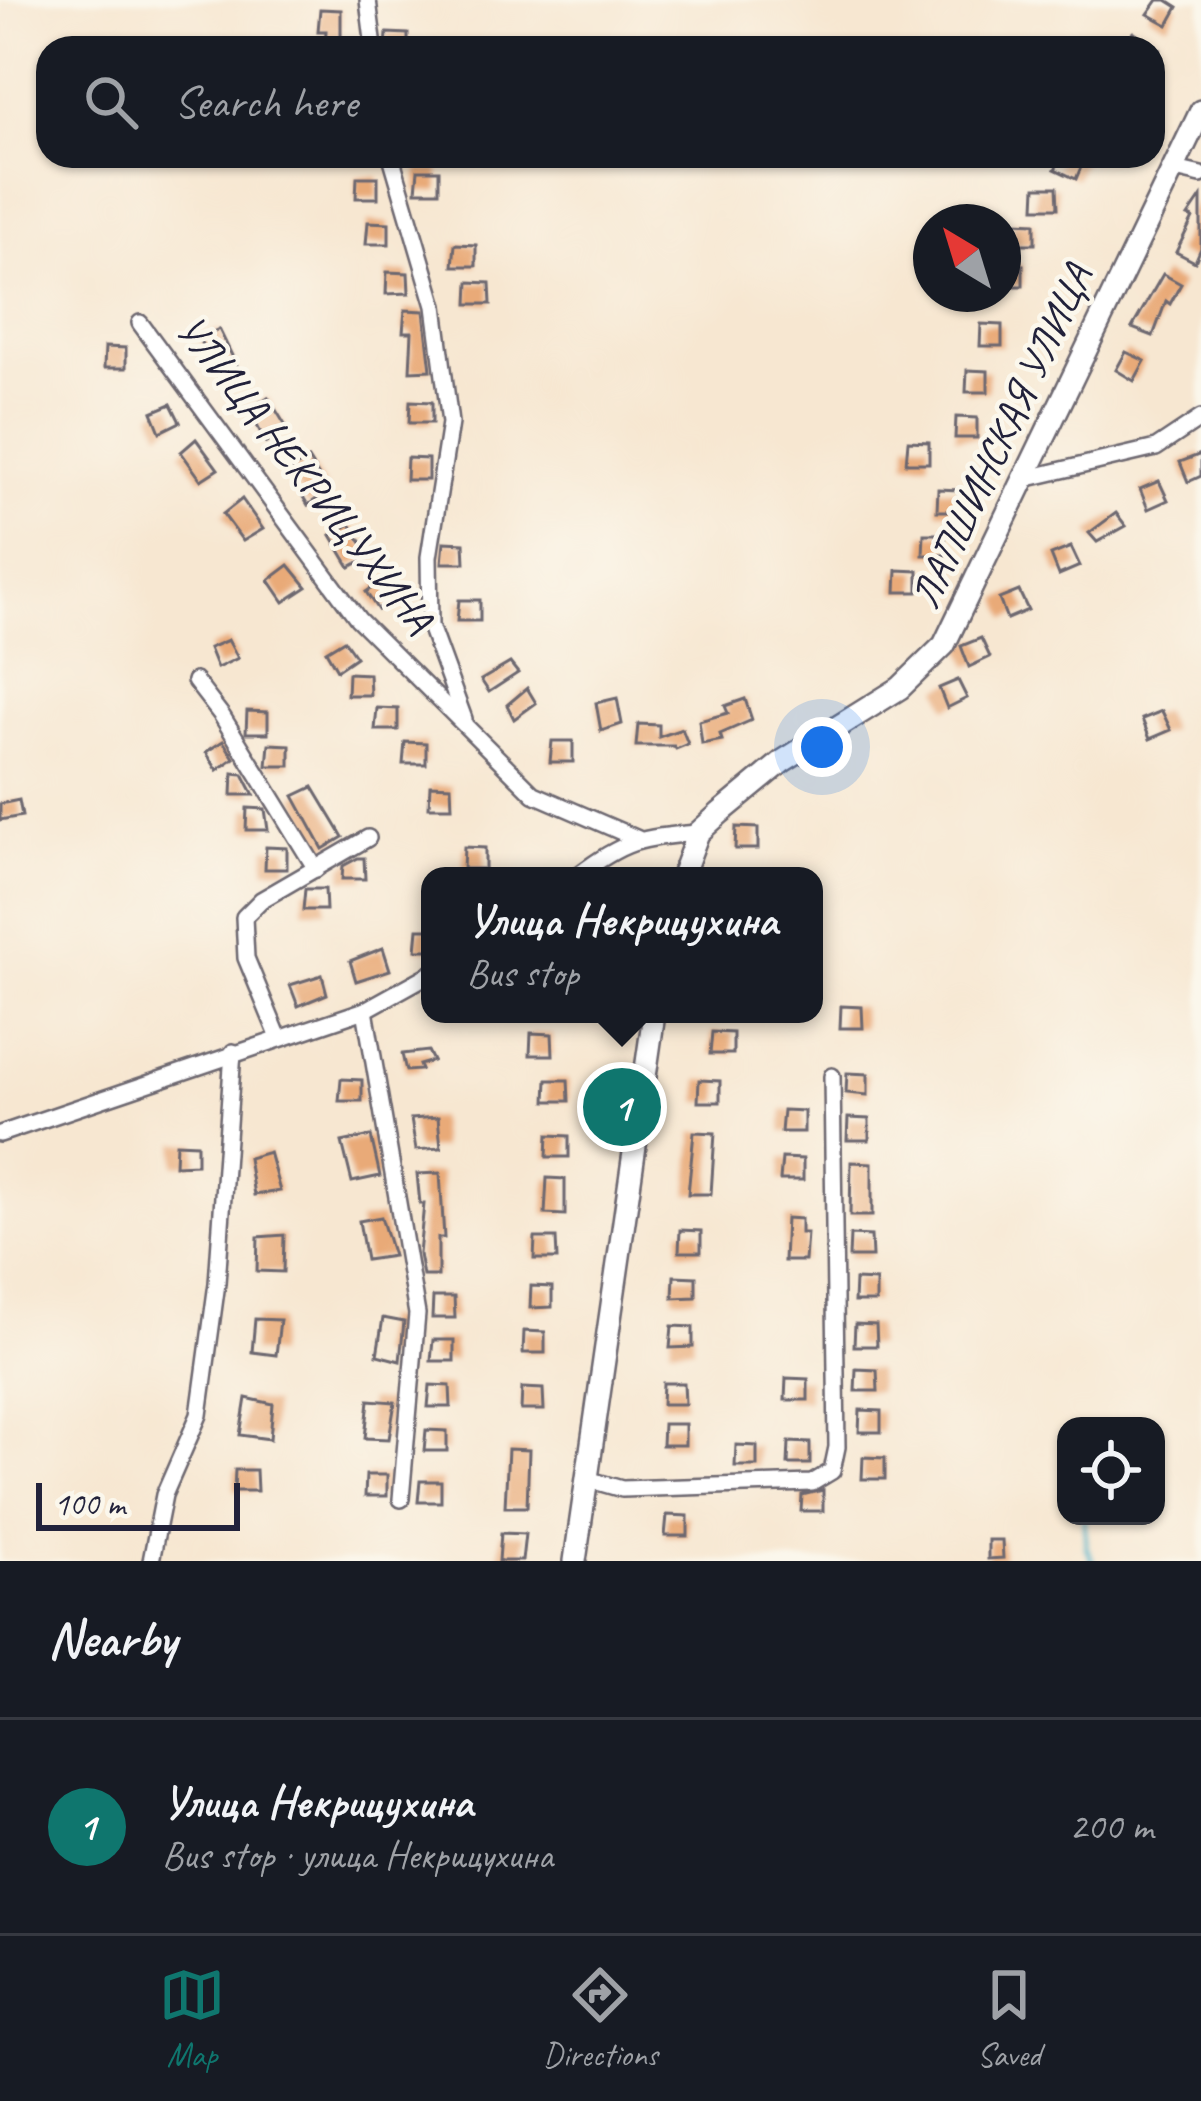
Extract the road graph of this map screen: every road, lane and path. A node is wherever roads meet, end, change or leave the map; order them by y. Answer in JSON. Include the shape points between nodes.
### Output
{"nodes":[{"id":1,"x":368,"y":0,"type":"edge"},
{"id":2,"x":372,"y":36,"type":"edge"},
{"id":3,"x":1201,"y":111,"type":"edge"},
{"id":4,"x":395,"y":168,"type":"edge"},
{"id":5,"x":1171,"y":168,"type":"junction"},
{"id":6,"x":1201,"y":175,"type":"edge"},
{"id":7,"x":140,"y":322,"type":"dead end"},
{"id":8,"x":1201,"y":418,"type":"edge"},
{"id":9,"x":1024,"y":479,"type":"junction"},
{"id":10,"x":195,"y":681,"type":"dead end"},
{"id":11,"x":467,"y":728,"type":"junction"},
{"id":12,"x":698,"y":833,"type":"junction"},
{"id":13,"x":368,"y":838,"type":"dead end"},
{"id":14,"x":638,"y":838,"type":"junction"},
{"id":15,"x":589,"y":867,"type":"edge"},
{"id":16,"x":685,"y":867,"type":"edge"},
{"id":17,"x":316,"y":869,"type":"junction"},
{"id":18,"x":421,"y":979,"type":"edge"},
{"id":19,"x":365,"y":1010,"type":"junction"},
{"id":20,"x":653,"y":1023,"type":"edge"},
{"id":21,"x":279,"y":1038,"type":"junction"},
{"id":22,"x":233,"y":1052,"type":"junction"},
{"id":23,"x":832,"y":1076,"type":"dead end"},
{"id":24,"x":0,"y":1134,"type":"edge"},
{"id":25,"x":586,"y":1479,"type":"junction"},
{"id":26,"x":401,"y":1499,"type":"dead end"},
{"id":27,"x":151,"y":1561,"type":"edge"},
{"id":28,"x":575,"y":1561,"type":"edge"}],
"edges":[{"from":1,"to":2,"type":"street"},
{"from":3,"to":5,"type":"street","name":"ЛАПШИНСКАЯ УЛИЦА"},
{"from":4,"to":11,"type":"street","via":[[435,305],[450,423],[429,557],[430,626]]},
{"from":5,"to":6,"type":"street"},
{"from":5,"to":9,"type":"street","name":"ЛАПШИНСКАЯ УЛИЦА"},
{"from":7,"to":11,"type":"street","name":"УЛИЦА НЕКРИЦУХИНА","via":[[358,619]]},
{"from":8,"to":9,"type":"street","via":[[1156,448]]},
{"from":9,"to":12,"type":"street","name":"ЛАПШИНСКАЯ УЛИЦА","via":[[944,645],[899,688],[783,761]]},
{"from":10,"to":17,"type":"street"},
{"from":11,"to":14,"type":"street","name":"УЛИЦА НЕКРИЦУХИНА","via":[[534,794]]},
{"from":12,"to":14,"type":"street"},
{"from":12,"to":16,"type":"street"},
{"from":13,"to":17,"type":"street"},
{"from":14,"to":15,"type":"street"},
{"from":17,"to":21,"type":"street","via":[[244,916],[246,958]]},
{"from":18,"to":19,"type":"street"},
{"from":19,"to":21,"type":"street"},
{"from":19,"to":26,"type":"street","via":[[417,1314]]},
{"from":20,"to":25,"type":"street"},
{"from":21,"to":22,"type":"street"},
{"from":22,"to":24,"type":"street"},
{"from":22,"to":27,"type":"street","via":[[199,1415],[164,1495]]},
{"from":23,"to":25,"type":"street","via":[[832,1471],[790,1484],[622,1489]]},
{"from":25,"to":28,"type":"street"}]}
